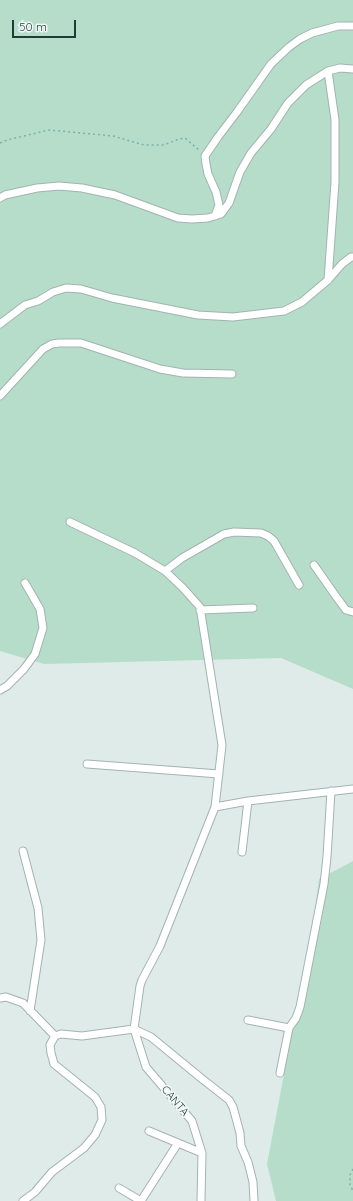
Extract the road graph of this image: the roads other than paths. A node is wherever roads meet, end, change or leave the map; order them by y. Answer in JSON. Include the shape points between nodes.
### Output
{"nodes":[{"id":1,"x":353,"y":26,"type":"edge"},
{"id":2,"x":353,"y":69,"type":"edge"},
{"id":3,"x":328,"y":71,"type":"junction"},
{"id":4,"x":0,"y":198,"type":"edge"},
{"id":5,"x":215,"y":216,"type":"junction"},
{"id":6,"x":353,"y":257,"type":"edge"},
{"id":7,"x":328,"y":280,"type":"junction"},
{"id":8,"x":0,"y":324,"type":"edge"},
{"id":9,"x":232,"y":374,"type":"dead end"},
{"id":10,"x":0,"y":396,"type":"edge"},
{"id":11,"x":70,"y":522,"type":"dead end"},
{"id":12,"x":314,"y":565,"type":"dead end"},
{"id":13,"x":165,"y":571,"type":"junction"},
{"id":14,"x":25,"y":583,"type":"dead end"},
{"id":15,"x":299,"y":586,"type":"dead end"},
{"id":16,"x":253,"y":608,"type":"dead end"},
{"id":17,"x":200,"y":610,"type":"junction"},
{"id":18,"x":353,"y":612,"type":"edge"},
{"id":19,"x":0,"y":690,"type":"edge"},
{"id":20,"x":87,"y":764,"type":"dead end"},
{"id":21,"x":218,"y":774,"type":"junction"},
{"id":22,"x":353,"y":789,"type":"edge"},
{"id":23,"x":331,"y":791,"type":"junction"},
{"id":24,"x":248,"y":802,"type":"junction"},
{"id":25,"x":215,"y":807,"type":"junction"},
{"id":26,"x":23,"y":851,"type":"dead end"},
{"id":27,"x":242,"y":852,"type":"dead end"},
{"id":28,"x":0,"y":998,"type":"edge"},
{"id":29,"x":30,"y":1011,"type":"junction"},
{"id":30,"x":248,"y":1020,"type":"dead end"},
{"id":31,"x":289,"y":1028,"type":"junction"},
{"id":32,"x":134,"y":1029,"type":"junction"},
{"id":33,"x":55,"y":1036,"type":"junction"},
{"id":34,"x":280,"y":1073,"type":"dead end"},
{"id":35,"x":149,"y":1130,"type":"dead end"},
{"id":36,"x":178,"y":1143,"type":"junction"},
{"id":37,"x":202,"y":1153,"type":"junction"},
{"id":38,"x":120,"y":1188,"type":"dead end"},
{"id":39,"x":200,"y":1200,"type":"edge"},
{"id":40,"x":23,"y":1201,"type":"edge"},
{"id":41,"x":141,"y":1201,"type":"edge"},
{"id":42,"x":254,"y":1201,"type":"edge"}],
"edges":[{"from":1,"to":5,"type":"street","via":[[338,26],[312,33],[284,51],[271,64],[205,156],[219,206]]},
{"from":2,"to":3,"type":"street","via":[[340,68]]},
{"from":3,"to":5,"type":"street","via":[[306,85],[288,103],[251,153],[240,172],[229,203],[221,214]]},
{"from":3,"to":7,"type":"street","via":[[335,120],[335,182]]},
{"from":4,"to":5,"type":"street","via":[[37,188],[59,186],[115,195],[178,218]]},
{"from":6,"to":7,"type":"street","via":[[342,264]]},
{"from":7,"to":8,"type":"street","via":[[302,302],[284,311],[233,317],[198,315],[112,298],[81,289],[66,288],[25,306]]},
{"from":9,"to":10,"type":"street","via":[[183,373],[160,369],[81,343],[59,343],[43,349]]},
{"from":11,"to":13,"type":"street","via":[[135,553]]},
{"from":12,"to":18,"type":"street","via":[[346,610]]},
{"from":13,"to":15,"type":"street","via":[[224,534],[261,533],[274,541]]},
{"from":13,"to":17,"type":"street","via":[[183,588]]},
{"from":14,"to":19,"type":"street","via":[[40,609],[43,628],[35,654],[24,669]]},
{"from":16,"to":17,"type":"street"},
{"from":17,"to":21,"type":"street","via":[[222,745]]},
{"from":20,"to":21,"type":"street"},
{"from":21,"to":25,"type":"street"},
{"from":22,"to":23,"type":"street"},
{"from":23,"to":24,"type":"street"},
{"from":23,"to":31,"type":"street","via":[[324,884],[300,1007]]},
{"from":24,"to":25,"type":"street"},
{"from":24,"to":27,"type":"street"},
{"from":25,"to":32,"type":"street","via":[[160,946],[142,980]]},
{"from":26,"to":29,"type":"street","via":[[38,908],[41,940]]},
{"from":28,"to":29,"type":"street","via":[[6,997],[23,1003]]},
{"from":29,"to":33,"type":"street"},
{"from":30,"to":31,"type":"street"},
{"from":31,"to":34,"type":"street"},
{"from":32,"to":33,"type":"street","via":[[82,1036]]},
{"from":32,"to":37,"type":"street","name":"CANTA","via":[[146,1067],[192,1121]]},
{"from":32,"to":42,"type":"street","via":[[151,1037],[234,1107],[241,1146],[253,1182]]},
{"from":33,"to":40,"type":"street","via":[[50,1045],[54,1064],[95,1098],[101,1107],[102,1120],[95,1135],[84,1148],[52,1172],[35,1192]]},
{"from":35,"to":36,"type":"street"},
{"from":36,"to":37,"type":"street"},
{"from":36,"to":41,"type":"street"},
{"from":37,"to":39,"type":"street","name":"CANTA"},
{"from":38,"to":41,"type":"street"}]}
